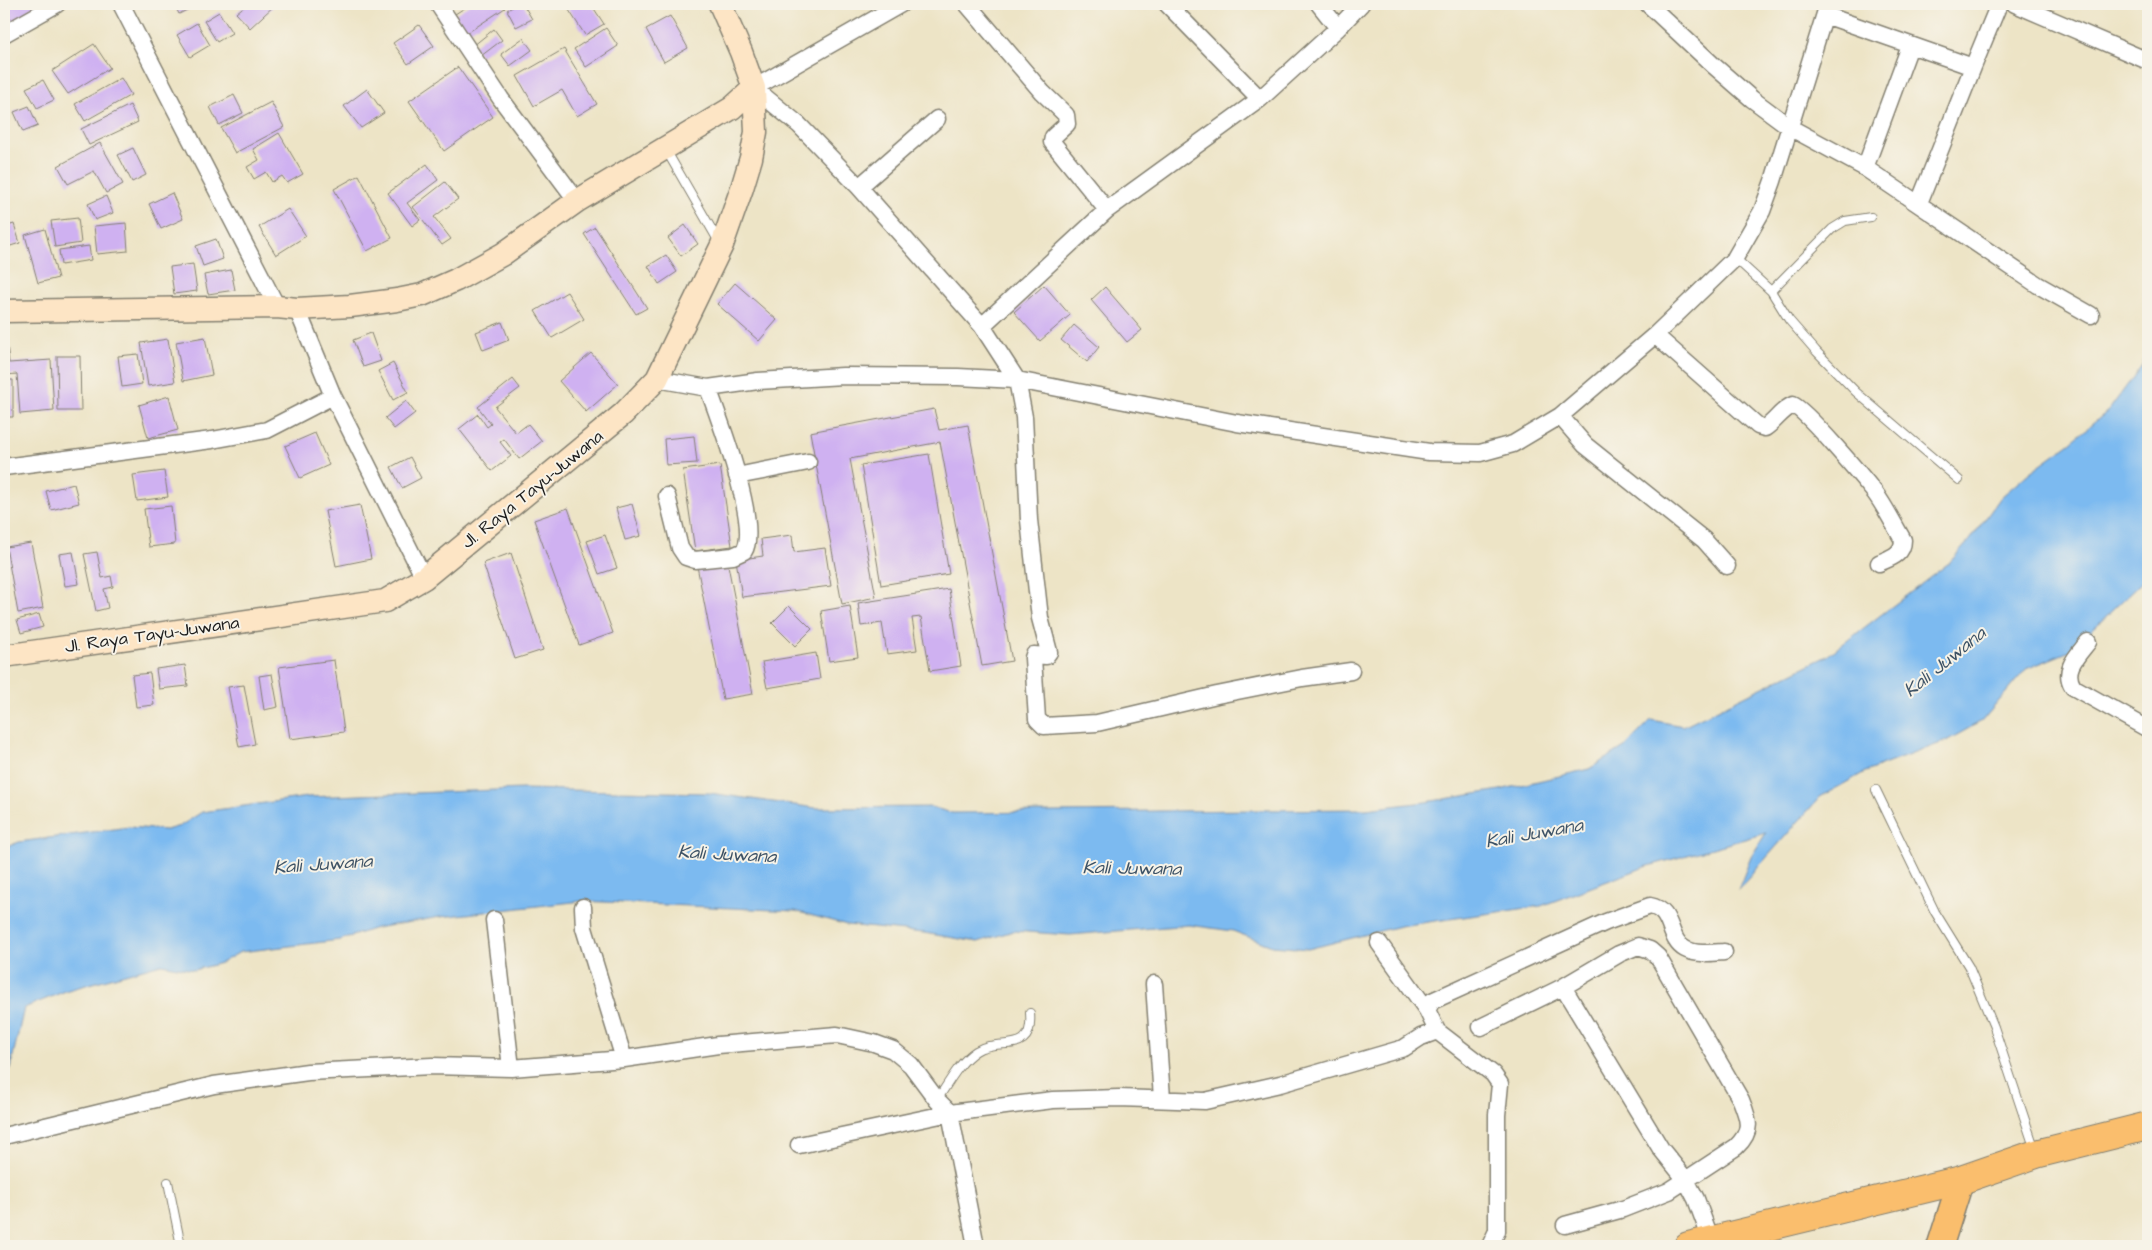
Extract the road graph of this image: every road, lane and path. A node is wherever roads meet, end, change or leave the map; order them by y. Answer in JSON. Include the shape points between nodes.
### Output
{"nodes":[{"id":1,"x":57,"y":4,"type":"edge"},
{"id":2,"x":121,"y":4,"type":"edge"},
{"id":3,"x":438,"y":4,"type":"edge"},
{"id":4,"x":720,"y":4,"type":"edge"},
{"id":5,"x":901,"y":4,"type":"edge"},
{"id":6,"x":967,"y":4,"type":"edge"},
{"id":7,"x":1167,"y":4,"type":"edge"},
{"id":8,"x":1319,"y":4,"type":"edge"},
{"id":9,"x":1362,"y":4,"type":"edge"},
{"id":10,"x":1648,"y":4,"type":"edge"},
{"id":11,"x":1999,"y":4,"type":"edge"},
{"id":12,"x":2015,"y":4,"type":"edge"},
{"id":13,"x":1826,"y":9,"type":"edge"},
{"id":14,"x":1338,"y":28,"type":"junction"},
{"id":15,"x":4,"y":34,"type":"edge"},
{"id":16,"x":1910,"y":46,"type":"junction"},
{"id":17,"x":2148,"y":61,"type":"edge"},
{"id":18,"x":1973,"y":67,"type":"junction"},
{"id":19,"x":754,"y":88,"type":"junction"},
{"id":20,"x":1260,"y":99,"type":"junction"},
{"id":21,"x":938,"y":119,"type":"dead end"},
{"id":22,"x":1791,"y":128,"type":"junction"},
{"id":23,"x":665,"y":148,"type":"junction"},
{"id":24,"x":1865,"y":168,"type":"junction"},
{"id":25,"x":859,"y":187,"type":"junction"},
{"id":26,"x":577,"y":201,"type":"junction"},
{"id":27,"x":1919,"y":203,"type":"junction"},
{"id":28,"x":1106,"y":210,"type":"junction"},
{"id":29,"x":1871,"y":218,"type":"dead end"},
{"id":30,"x":722,"y":245,"type":"junction"},
{"id":31,"x":1734,"y":258,"type":"junction"},
{"id":32,"x":1771,"y":291,"type":"junction"},
{"id":33,"x":287,"y":308,"type":"junction"},
{"id":34,"x":4,"y":311,"type":"edge"},
{"id":35,"x":2091,"y":315,"type":"dead end"},
{"id":36,"x":982,"y":326,"type":"junction"},
{"id":37,"x":1655,"y":335,"type":"junction"},
{"id":38,"x":657,"y":379,"type":"junction"},
{"id":39,"x":1017,"y":380,"type":"junction"},
{"id":40,"x":708,"y":388,"type":"junction"},
{"id":41,"x":333,"y":396,"type":"junction"},
{"id":42,"x":1560,"y":416,"type":"junction"},
{"id":43,"x":808,"y":462,"type":"dead end"},
{"id":44,"x":4,"y":467,"type":"edge"},
{"id":45,"x":737,"y":476,"type":"junction"},
{"id":46,"x":1959,"y":480,"type":"dead end"},
{"id":47,"x":667,"y":496,"type":"dead end"},
{"id":48,"x":1880,"y":563,"type":"dead end"},
{"id":49,"x":1727,"y":566,"type":"dead end"},
{"id":50,"x":424,"y":578,"type":"junction"},
{"id":51,"x":2088,"y":642,"type":"dead end"},
{"id":52,"x":4,"y":656,"type":"edge"},
{"id":53,"x":1351,"y":671,"type":"dead end"},
{"id":54,"x":2148,"y":728,"type":"edge"},
{"id":55,"x":1876,"y":790,"type":"dead end"},
{"id":56,"x":583,"y":907,"type":"dead end"},
{"id":57,"x":494,"y":920,"type":"dead end"},
{"id":58,"x":1379,"y":943,"type":"dead end"},
{"id":59,"x":1724,"y":952,"type":"dead end"},
{"id":60,"x":1154,"y":984,"type":"dead end"},
{"id":61,"x":1563,"y":987,"type":"junction"},
{"id":62,"x":1427,"y":1010,"type":"junction"},
{"id":63,"x":1030,"y":1013,"type":"dead end"},
{"id":64,"x":1481,"y":1027,"type":"dead end"},
{"id":65,"x":1437,"y":1031,"type":"junction"},
{"id":66,"x":624,"y":1059,"type":"junction"},
{"id":67,"x":511,"y":1068,"type":"junction"},
{"id":68,"x":1162,"y":1098,"type":"junction"},
{"id":69,"x":937,"y":1100,"type":"junction"},
{"id":70,"x":950,"y":1112,"type":"junction"},
{"id":71,"x":2148,"y":1126,"type":"edge"},
{"id":72,"x":4,"y":1136,"type":"edge"},
{"id":73,"x":799,"y":1145,"type":"dead end"},
{"id":74,"x":2036,"y":1154,"type":"junction"},
{"id":75,"x":1686,"y":1180,"type":"junction"},
{"id":76,"x":1961,"y":1180,"type":"junction"},
{"id":77,"x":168,"y":1182,"type":"dead end"},
{"id":78,"x":1565,"y":1225,"type":"dead end"},
{"id":79,"x":1702,"y":1244,"type":"edge"},
{"id":80,"x":181,"y":1246,"type":"edge"},
{"id":81,"x":976,"y":1246,"type":"edge"},
{"id":82,"x":1490,"y":1246,"type":"edge"},
{"id":83,"x":1940,"y":1246,"type":"edge"}],
"edges":[{"from":1,"to":15,"type":"street"},
{"from":2,"to":33,"type":"street"},
{"from":3,"to":26,"type":"street","via":[[501,99]]},
{"from":4,"to":19,"type":"main road","name":"Jl. Raya Tayu-Juwana"},
{"from":5,"to":19,"type":"street"},
{"from":6,"to":28,"type":"street","via":[[1042,92],[1066,115],[1067,124],[1052,142]]},
{"from":7,"to":20,"type":"street"},
{"from":8,"to":14,"type":"street"},
{"from":9,"to":14,"type":"street"},
{"from":10,"to":22,"type":"street","via":[[1752,99]]},
{"from":11,"to":18,"type":"street"},
{"from":12,"to":17,"type":"street"},
{"from":13,"to":16,"type":"street"},
{"from":13,"to":22,"type":"street"},
{"from":14,"to":20,"type":"street"},
{"from":16,"to":18,"type":"street"},
{"from":16,"to":24,"type":"street"},
{"from":18,"to":27,"type":"street"},
{"from":19,"to":23,"type":"main road","via":[[732,108]]},
{"from":19,"to":25,"type":"street","via":[[799,125]]},
{"from":19,"to":30,"type":"main road","name":"Jl. Raya Tayu-Juwana","via":[[756,132],[751,158]]},
{"from":20,"to":28,"type":"street"},
{"from":21,"to":25,"type":"street"},
{"from":22,"to":24,"type":"street"},
{"from":22,"to":31,"type":"street","via":[[1762,211]]},
{"from":23,"to":26,"type":"main road"},
{"from":23,"to":30,"type":"lane"},
{"from":24,"to":27,"type":"street"},
{"from":25,"to":36,"type":"street"},
{"from":26,"to":33,"type":"main road","via":[[503,254],[422,295],[350,306]]},
{"from":27,"to":35,"type":"street","via":[[2038,285]]},
{"from":28,"to":36,"type":"street"},
{"from":29,"to":32,"type":"lane","via":[[1845,221],[1832,229]]},
{"from":30,"to":38,"type":"main road","name":"Jl. Raya Tayu-Juwana"},
{"from":31,"to":32,"type":"lane"},
{"from":31,"to":37,"type":"street"},
{"from":32,"to":46,"type":"lane","via":[[1789,320],[1822,358],[1856,392]]},
{"from":33,"to":34,"type":"main road"},
{"from":33,"to":41,"type":"street"},
{"from":36,"to":39,"type":"street"},
{"from":37,"to":42,"type":"street"},
{"from":37,"to":48,"type":"street","via":[[1758,426],[1765,428],[1772,424],[1793,405],[1817,427],[1875,493],[1903,540],[1898,554]]},
{"from":38,"to":40,"type":"street"},
{"from":38,"to":50,"type":"main road","name":"Jl. Raya Tayu-Juwana","via":[[623,414]]},
{"from":39,"to":40,"type":"street","via":[[843,376],[758,381]]},
{"from":39,"to":42,"type":"street","via":[[1237,423],[1430,452],[1480,453],[1513,444]]},
{"from":39,"to":53,"type":"street","via":[[1024,417],[1029,520],[1040,618],[1049,652],[1046,656],[1033,658],[1037,719],[1040,723],[1044,726],[1097,722],[1236,691]]},
{"from":40,"to":45,"type":"street"},
{"from":41,"to":44,"type":"street","via":[[267,430]]},
{"from":41,"to":50,"type":"street"},
{"from":42,"to":49,"type":"street","via":[[1585,445],[1704,540]]},
{"from":43,"to":45,"type":"street"},
{"from":45,"to":47,"type":"street","via":[[749,538],[744,551],[733,556],[695,560],[686,557],[680,548]]},
{"from":50,"to":52,"type":"main road","name":"Jl. Raya Tayu-Juwana","via":[[385,601]]},
{"from":51,"to":54,"type":"street","via":[[2068,671],[2072,688]]},
{"from":55,"to":74,"type":"lane","via":[[1935,912],[1969,967],[1994,1027]]},
{"from":56,"to":66,"type":"street","via":[[587,937]]},
{"from":57,"to":67,"type":"street"},
{"from":58,"to":62,"type":"street"},
{"from":59,"to":62,"type":"street","via":[[1685,949],[1678,943],[1664,913],[1658,907],[1650,906],[1606,922],[1447,994],[1432,1001]]},
{"from":60,"to":68,"type":"street"},
{"from":61,"to":64,"type":"street"},
{"from":61,"to":75,"type":"street","via":[[1661,1148]]},
{"from":61,"to":75,"type":"street","via":[[1638,946],[1658,957],[1741,1100],[1749,1121],[1745,1139],[1736,1148]]},
{"from":62,"to":65,"type":"street"},
{"from":63,"to":69,"type":"lane","via":[[1030,1028],[1024,1039],[977,1050],[963,1063]]},
{"from":65,"to":68,"type":"street","via":[[1394,1052],[1280,1084],[1205,1101]]},
{"from":65,"to":82,"type":"street","via":[[1493,1074],[1500,1084],[1497,1231]]},
{"from":66,"to":67,"type":"street"},
{"from":66,"to":69,"type":"street","via":[[718,1045],[837,1035],[893,1050],[910,1065]]},
{"from":67,"to":72,"type":"street","via":[[432,1066],[308,1072],[214,1085]]},
{"from":68,"to":70,"type":"street","via":[[1053,1100]]},
{"from":69,"to":70,"type":"street"},
{"from":70,"to":73,"type":"street"},
{"from":70,"to":81,"type":"street"},
{"from":71,"to":74,"type":"highway"},
{"from":74,"to":76,"type":"highway"},
{"from":75,"to":78,"type":"street","via":[[1669,1191],[1623,1209]]},
{"from":75,"to":79,"type":"street","via":[[1696,1199]]},
{"from":76,"to":79,"type":"highway"},
{"from":76,"to":83,"type":"main road"},
{"from":77,"to":80,"type":"lane"}]}
